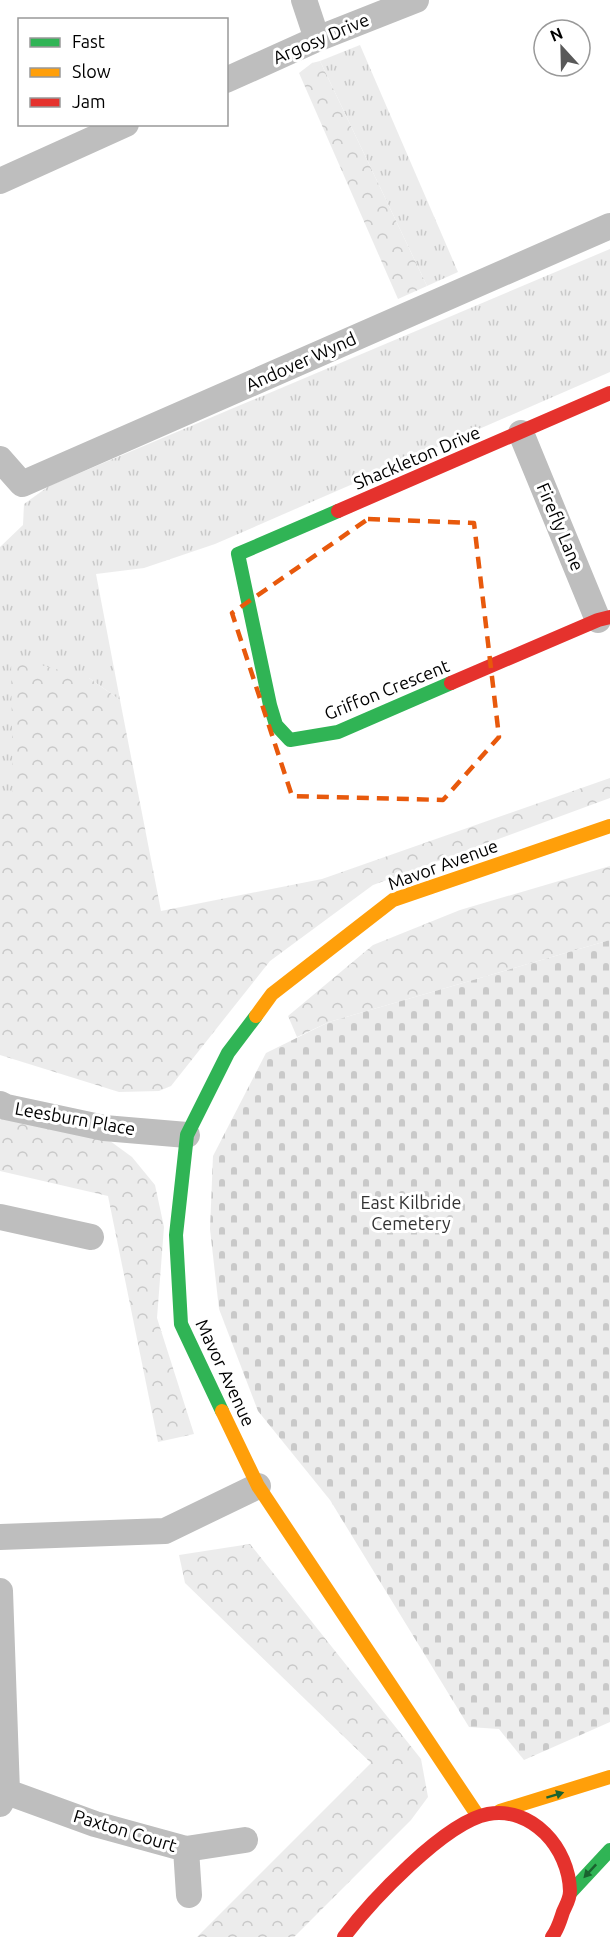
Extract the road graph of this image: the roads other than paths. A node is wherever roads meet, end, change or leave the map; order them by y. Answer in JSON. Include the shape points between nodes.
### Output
{"nodes":[{"id":1,"x":304,"y":0,"type":"edge"},
{"id":2,"x":416,"y":0,"type":"edge"},
{"id":3,"x":317,"y":39,"type":"junction"},
{"id":4,"x":228,"y":79,"type":"edge"},
{"id":5,"x":122,"y":126,"type":"edge"},
{"id":6,"x":0,"y":181,"type":"edge"},
{"id":7,"x":610,"y":226,"type":"edge"},
{"id":8,"x":610,"y":393,"type":"edge"},
{"id":9,"x":521,"y":433,"type":"junction"},
{"id":10,"x":0,"y":459,"type":"edge"},
{"id":11,"x":238,"y":554,"type":"joint"},
{"id":12,"x":604,"y":619,"type":"edge"},
{"id":13,"x":610,"y":826,"type":"edge"},
{"id":14,"x":0,"y":1104,"type":"edge"},
{"id":15,"x":187,"y":1135,"type":"junction"},
{"id":16,"x":0,"y":1217,"type":"edge"},
{"id":17,"x":91,"y":1237,"type":"dead end"},
{"id":18,"x":258,"y":1486,"type":"junction"},
{"id":19,"x":0,"y":1538,"type":"edge"},
{"id":20,"x":0,"y":1591,"type":"edge"},
{"id":21,"x":610,"y":1777,"type":"edge"},
{"id":22,"x":3,"y":1798,"type":"edge"},
{"id":23,"x":500,"y":1811,"type":"junction"},
{"id":24,"x":478,"y":1816,"type":"junction"},
{"id":25,"x":245,"y":1840,"type":"dead end"},
{"id":26,"x":186,"y":1849,"type":"junction"},
{"id":27,"x":610,"y":1850,"type":"edge"},
{"id":28,"x":570,"y":1893,"type":"junction"},
{"id":29,"x":189,"y":1895,"type":"dead end"},
{"id":30,"x":344,"y":1936,"type":"edge"},
{"id":31,"x":552,"y":1937,"type":"edge"}],
"edges":[{"from":1,"to":3,"type":"street"},
{"from":2,"to":3,"type":"street","name":"Argosy Drive"},
{"from":3,"to":4,"type":"street","name":"Argosy Drive"},
{"from":5,"to":6,"type":"street"},
{"from":7,"to":10,"type":"street","name":"Andover Wynd","via":[[22,484]]},
{"from":8,"to":9,"type":"street","name":"Shackleton Drive"},
{"from":9,"to":11,"type":"street","name":"Shackleton Drive"},
{"from":9,"to":12,"type":"street","name":"Firefly Lane"},
{"from":11,"to":12,"type":"street","name":"Griffon Crescent","via":[[270,705],[276,725],[290,740],[338,732]]},
{"from":13,"to":15,"type":"street","name":"Mavor Avenue","via":[[393,900],[272,994],[228,1053]]},
{"from":14,"to":15,"type":"street","name":"Leesburn Place","via":[[104,1128]]},
{"from":15,"to":18,"type":"street","name":"Mavor Avenue","via":[[176,1235],[181,1324]]},
{"from":16,"to":17,"type":"street"},
{"from":18,"to":19,"type":"street","via":[[165,1531]]},
{"from":18,"to":24,"type":"street","name":"Mavor Avenue"},
{"from":20,"to":22,"type":"street"},
{"from":23,"to":21,"type":"street","one_way":true},
{"from":22,"to":26,"type":"street","name":"Paxton Court"},
{"from":23,"to":24,"type":"street"},
{"from":23,"to":28,"type":"street","via":[[546,1830],[562,1855]]},
{"from":24,"to":30,"type":"street","via":[[398,1875]]},
{"from":25,"to":26,"type":"street","name":"Paxton Court"},
{"from":26,"to":29,"type":"street"},
{"from":27,"to":28,"type":"street","one_way":true},
{"from":28,"to":31,"type":"street"}]}
